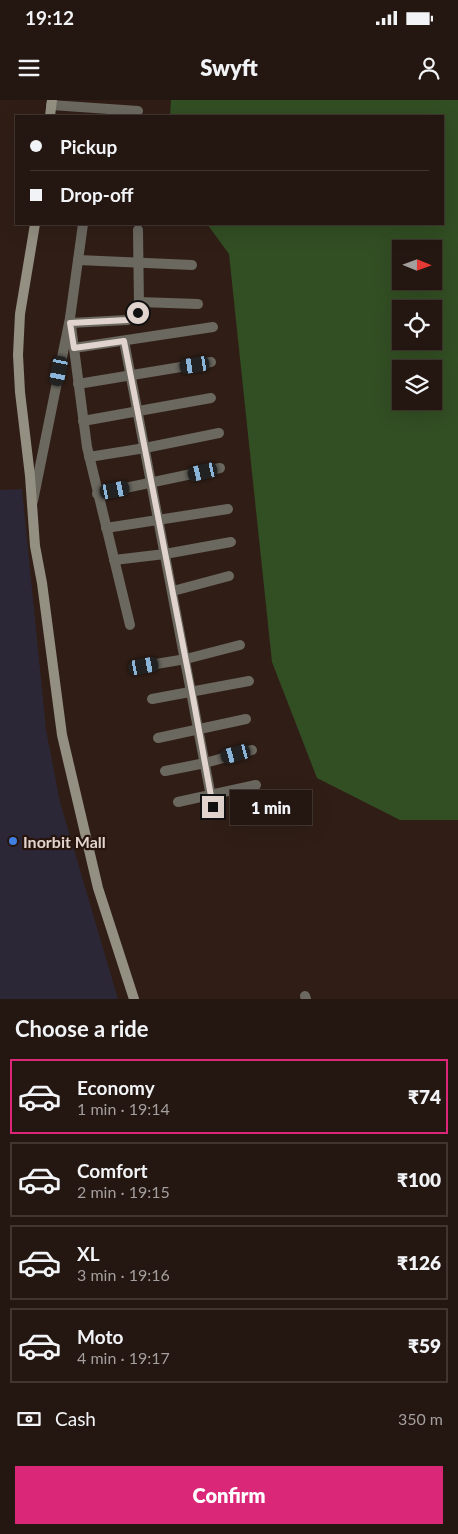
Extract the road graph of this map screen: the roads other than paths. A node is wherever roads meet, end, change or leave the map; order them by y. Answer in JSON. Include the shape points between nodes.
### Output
{"nodes":[{"id":1,"x":52,"y":103,"type":"edge"},
{"id":2,"x":75,"y":103,"type":"edge"},
{"id":3,"x":138,"y":111,"type":"dead end"},
{"id":4,"x":35,"y":225,"type":"edge"},
{"id":5,"x":83,"y":225,"type":"edge"},
{"id":6,"x":138,"y":230,"type":"dead end"},
{"id":7,"x":78,"y":260,"type":"junction"},
{"id":8,"x":138,"y":263,"type":"junction"},
{"id":9,"x":192,"y":265,"type":"dead end"},
{"id":10,"x":139,"y":302,"type":"junction"},
{"id":11,"x":198,"y":304,"type":"dead end"},
{"id":12,"x":70,"y":320,"type":"junction"},
{"id":13,"x":213,"y":327,"type":"dead end"},
{"id":14,"x":124,"y":341,"type":"junction"},
{"id":15,"x":74,"y":348,"type":"junction"},
{"id":16,"x":211,"y":362,"type":"dead end"},
{"id":17,"x":130,"y":375,"type":"junction"},
{"id":18,"x":78,"y":384,"type":"junction"},
{"id":19,"x":211,"y":398,"type":"dead end"},
{"id":20,"x":138,"y":412,"type":"junction"},
{"id":21,"x":83,"y":421,"type":"junction"},
{"id":22,"x":219,"y":433,"type":"dead end"},
{"id":23,"x":145,"y":448,"type":"junction"},
{"id":24,"x":89,"y":457,"type":"junction"},
{"id":25,"x":220,"y":468,"type":"dead end"},
{"id":26,"x":152,"y":483,"type":"junction"},
{"id":27,"x":97,"y":494,"type":"junction"},
{"id":28,"x":32,"y":505,"type":"junction"},
{"id":29,"x":228,"y":509,"type":"dead end"},
{"id":30,"x":159,"y":520,"type":"junction"},
{"id":31,"x":106,"y":528,"type":"junction"},
{"id":32,"x":231,"y":542,"type":"dead end"},
{"id":33,"x":165,"y":554,"type":"junction"},
{"id":34,"x":114,"y":560,"type":"junction"},
{"id":35,"x":229,"y":576,"type":"dead end"},
{"id":36,"x":173,"y":591,"type":"junction"},
{"id":37,"x":130,"y":625,"type":"dead end"},
{"id":38,"x":240,"y":645,"type":"dead end"},
{"id":39,"x":186,"y":659,"type":"junction"},
{"id":40,"x":144,"y":666,"type":"dead end"},
{"id":41,"x":249,"y":681,"type":"dead end"},
{"id":42,"x":192,"y":692,"type":"junction"},
{"id":43,"x":152,"y":699,"type":"dead end"},
{"id":44,"x":246,"y":719,"type":"dead end"},
{"id":45,"x":199,"y":730,"type":"junction"},
{"id":46,"x":158,"y":738,"type":"dead end"},
{"id":47,"x":252,"y":750,"type":"dead end"},
{"id":48,"x":205,"y":763,"type":"junction"},
{"id":49,"x":165,"y":771,"type":"dead end"},
{"id":50,"x":256,"y":785,"type":"dead end"},
{"id":51,"x":211,"y":796,"type":"junction"},
{"id":52,"x":178,"y":802,"type":"dead end"},
{"id":53,"x":213,"y":807,"type":"dead end"},
{"id":54,"x":134,"y":999,"type":"edge"}],
"edges":[{"from":1,"to":2,"type":"street"},
{"from":2,"to":3,"type":"street"},
{"from":4,"to":28,"type":"main road","via":[[20,314],[18,355]]},
{"from":5,"to":7,"type":"street"},
{"from":6,"to":8,"type":"street"},
{"from":7,"to":8,"type":"street"},
{"from":7,"to":12,"type":"street"},
{"from":8,"to":9,"type":"street"},
{"from":8,"to":10,"type":"street"},
{"from":10,"to":11,"type":"street"},
{"from":10,"to":12,"type":"street","via":[[138,313],[133,319]]},
{"from":12,"to":15,"type":"street"},
{"from":12,"to":28,"type":"street"},
{"from":13,"to":14,"type":"street"},
{"from":14,"to":15,"type":"street"},
{"from":14,"to":17,"type":"street"},
{"from":15,"to":18,"type":"street"},
{"from":16,"to":17,"type":"street"},
{"from":17,"to":18,"type":"street"},
{"from":17,"to":20,"type":"street"},
{"from":18,"to":21,"type":"street"},
{"from":19,"to":20,"type":"street"},
{"from":20,"to":21,"type":"street"},
{"from":20,"to":23,"type":"street"},
{"from":21,"to":24,"type":"street"},
{"from":22,"to":23,"type":"street"},
{"from":23,"to":24,"type":"street"},
{"from":23,"to":26,"type":"street"},
{"from":24,"to":27,"type":"street"},
{"from":25,"to":26,"type":"street"},
{"from":26,"to":27,"type":"street"},
{"from":26,"to":30,"type":"street"},
{"from":27,"to":31,"type":"street"},
{"from":28,"to":54,"type":"main road","via":[[62,735],[98,888]]},
{"from":29,"to":30,"type":"street"},
{"from":30,"to":31,"type":"street"},
{"from":30,"to":33,"type":"street"},
{"from":31,"to":34,"type":"street"},
{"from":32,"to":33,"type":"street"},
{"from":33,"to":34,"type":"street"},
{"from":33,"to":36,"type":"street"},
{"from":34,"to":37,"type":"street"},
{"from":35,"to":36,"type":"street"},
{"from":36,"to":39,"type":"street"},
{"from":38,"to":39,"type":"street"},
{"from":39,"to":40,"type":"street"},
{"from":39,"to":42,"type":"street"},
{"from":41,"to":42,"type":"street"},
{"from":42,"to":43,"type":"street"},
{"from":42,"to":45,"type":"street"},
{"from":44,"to":45,"type":"street"},
{"from":45,"to":46,"type":"street"},
{"from":45,"to":48,"type":"street"},
{"from":47,"to":48,"type":"street"},
{"from":48,"to":49,"type":"street"},
{"from":48,"to":51,"type":"street"},
{"from":50,"to":51,"type":"street"},
{"from":51,"to":52,"type":"street"},
{"from":51,"to":53,"type":"street"}]}
